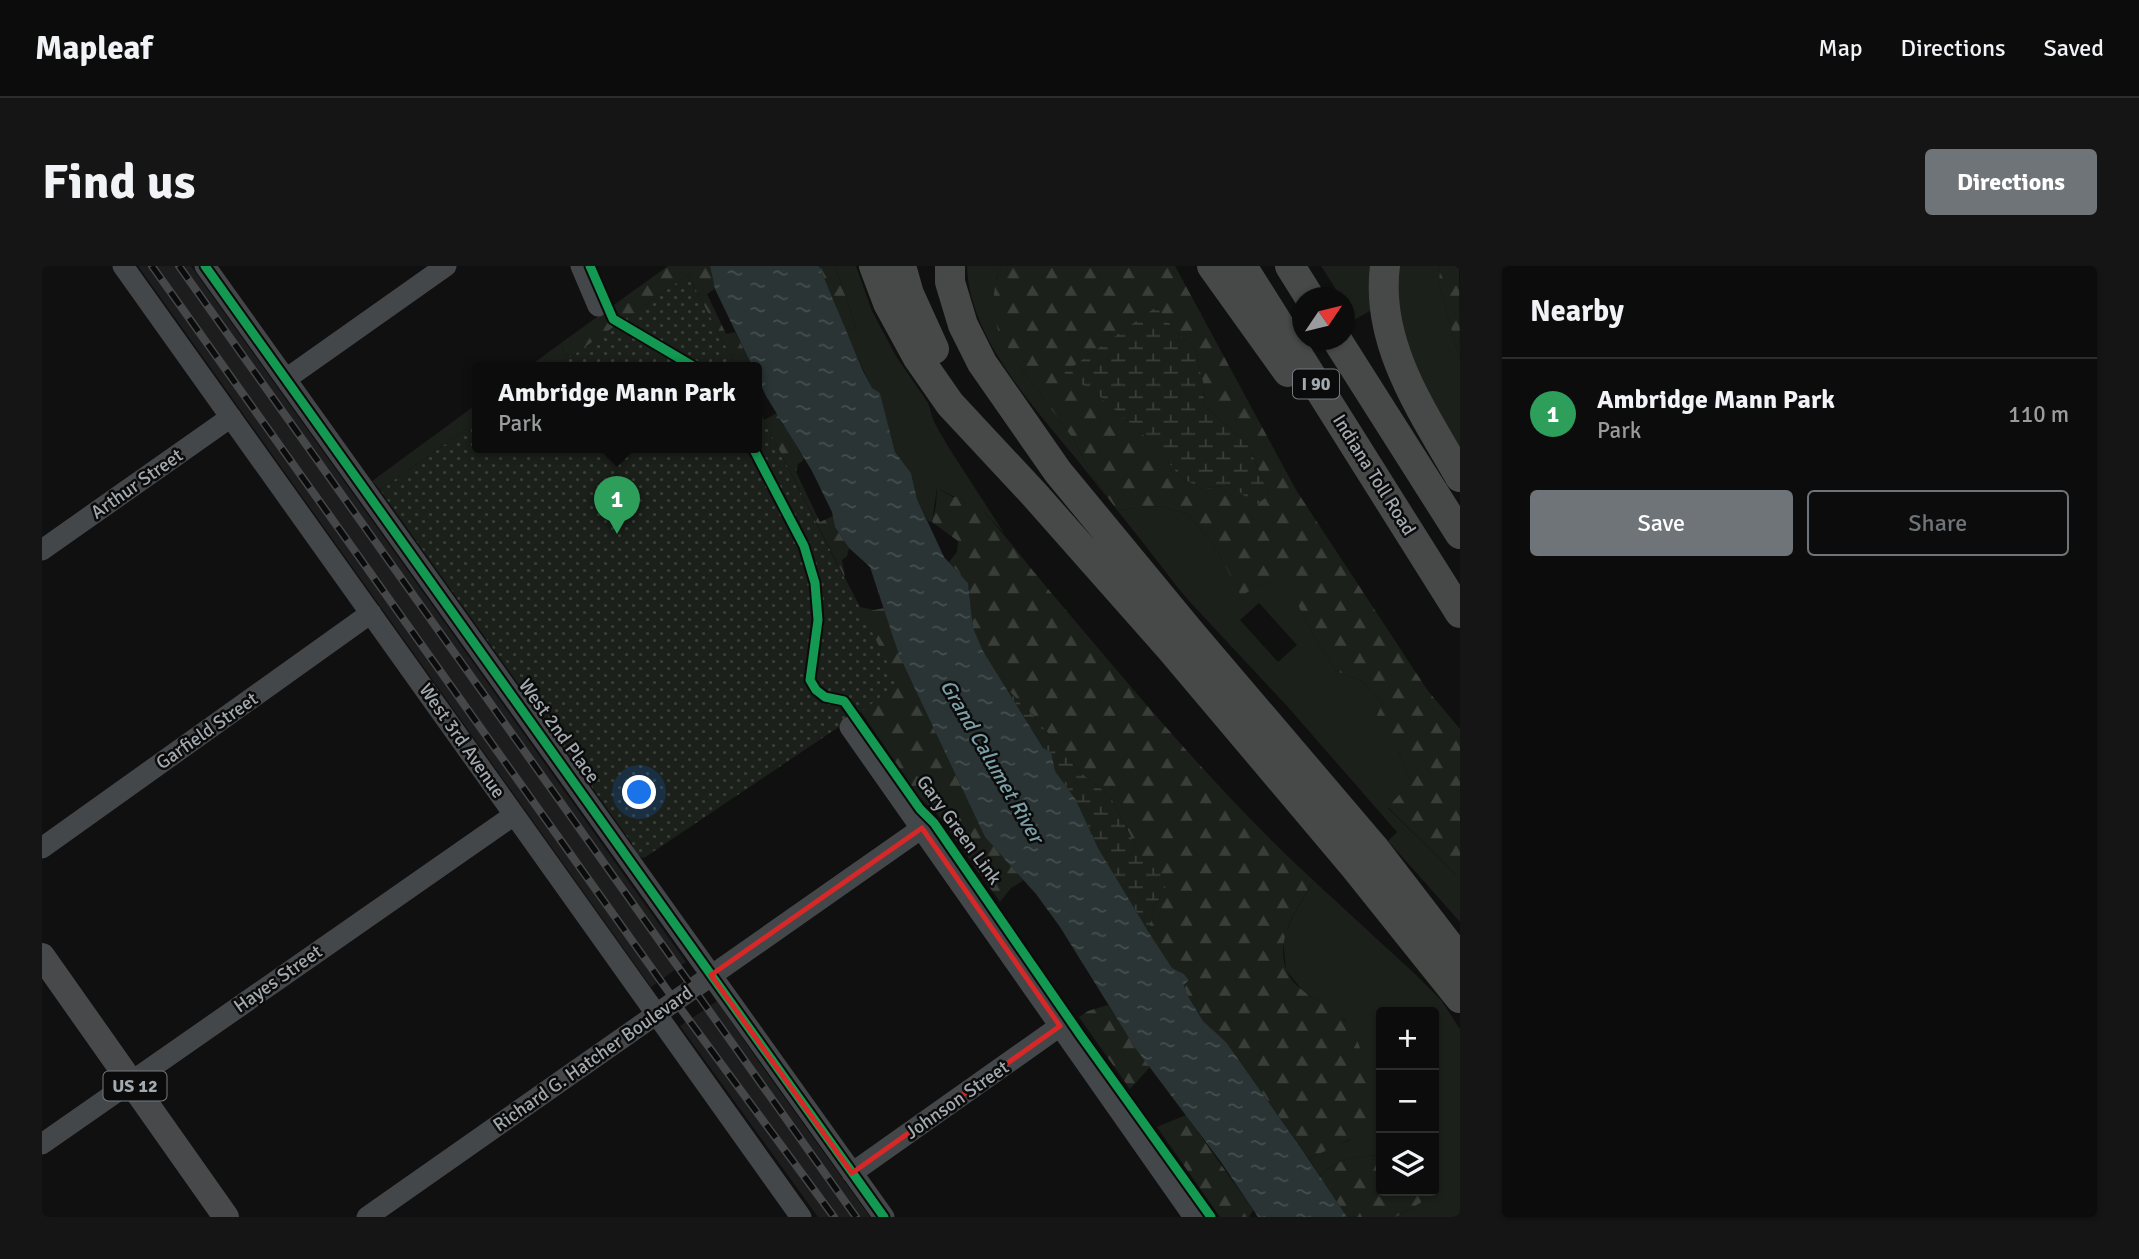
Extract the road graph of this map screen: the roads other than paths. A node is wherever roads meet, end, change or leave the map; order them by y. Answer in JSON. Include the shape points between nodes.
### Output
{"nodes":[{"id":1,"x":123,"y":266,"type":"edge"},
{"id":2,"x":205,"y":266,"type":"edge"},
{"id":3,"x":446,"y":266,"type":"edge"},
{"id":4,"x":581,"y":266,"type":"edge"},
{"id":5,"x":874,"y":266,"type":"edge"},
{"id":6,"x":901,"y":266,"type":"edge"},
{"id":7,"x":920,"y":266,"type":"edge"},
{"id":8,"x":950,"y":266,"type":"edge"},
{"id":9,"x":1212,"y":266,"type":"edge"},
{"id":10,"x":1242,"y":266,"type":"edge"},
{"id":11,"x":1290,"y":266,"type":"edge"},
{"id":12,"x":1385,"y":266,"type":"edge"},
{"id":13,"x":1303,"y":287,"type":"edge"},
{"id":14,"x":598,"y":306,"type":"dead end"},
{"id":15,"x":1343,"y":350,"type":"edge"},
{"id":16,"x":286,"y":379,"type":"junction"},
{"id":17,"x":231,"y":417,"type":"junction"},
{"id":18,"x":1058,"y":472,"type":"junction"},
{"id":19,"x":1460,"y":477,"type":"edge"},
{"id":20,"x":1033,"y":493,"type":"junction"},
{"id":21,"x":1390,"y":501,"type":"junction"},
{"id":22,"x":1460,"y":534,"type":"edge"},
{"id":23,"x":42,"y":550,"type":"edge"},
{"id":24,"x":1460,"y":613,"type":"edge"},
{"id":25,"x":371,"y":614,"type":"junction"},
{"id":26,"x":850,"y":727,"type":"dead end"},
{"id":27,"x":514,"y":814,"type":"junction"},
{"id":28,"x":922,"y":828,"type":"junction"},
{"id":29,"x":42,"y":848,"type":"edge"},
{"id":30,"x":1374,"y":848,"type":"junction"},
{"id":31,"x":1460,"y":942,"type":"edge"},
{"id":32,"x":42,"y":956,"type":"edge"},
{"id":33,"x":1460,"y":960,"type":"edge"},
{"id":34,"x":711,"y":975,"type":"junction"},
{"id":35,"x":1460,"y":998,"type":"edge"},
{"id":36,"x":656,"y":1014,"type":"junction"},
{"id":37,"x":1060,"y":1026,"type":"junction"},
{"id":38,"x":131,"y":1082,"type":"junction"},
{"id":39,"x":42,"y":1144,"type":"edge"},
{"id":40,"x":852,"y":1173,"type":"junction"},
{"id":41,"x":795,"y":1215,"type":"edge"},
{"id":42,"x":226,"y":1217,"type":"edge"},
{"id":43,"x":367,"y":1217,"type":"edge"},
{"id":44,"x":884,"y":1217,"type":"edge"},
{"id":45,"x":1194,"y":1217,"type":"edge"}],
"edges":[{"from":1,"to":17,"type":"street","name":"West 3rd Avenue"},
{"from":2,"to":16,"type":"street","name":"West 2nd Place"},
{"from":3,"to":16,"type":"street"},
{"from":4,"to":14,"type":"street"},
{"from":5,"to":20,"type":"highway","via":[[888,303],[926,370],[950,404]]},
{"from":6,"to":20,"type":"highway","via":[[930,343],[960,393]]},
{"from":7,"to":18,"type":"highway","via":[[954,349],[984,395]]},
{"from":8,"to":18,"type":"highway","via":[[963,325],[982,363]]},
{"from":9,"to":21,"type":"highway","via":[[1282,365]]},
{"from":10,"to":21,"type":"highway","name":"Indiana Toll Road","number":"I 90"},
{"from":11,"to":13,"type":"highway"},
{"from":12,"to":19,"type":"highway","via":[[1390,340],[1411,389]]},
{"from":15,"to":22,"type":"highway","number":"I 90"},
{"from":16,"to":34,"type":"street","name":"West 2nd Place"},
{"from":17,"to":23,"type":"street","name":"Arthur Street"},
{"from":17,"to":25,"type":"street","name":"West 3rd Avenue"},
{"from":18,"to":30,"type":"highway"},
{"from":20,"to":35,"type":"highway","via":[[1294,794]]},
{"from":21,"to":24,"type":"highway","name":"Indiana Toll Road","number":"I 90"},
{"from":25,"to":27,"type":"street","name":"West 3rd Avenue"},
{"from":25,"to":29,"type":"street","name":"Garfield Street"},
{"from":26,"to":28,"type":"street"},
{"from":27,"to":36,"type":"street","name":"West 3rd Avenue"},
{"from":27,"to":38,"type":"street","name":"Hayes Street"},
{"from":28,"to":34,"type":"street","name":"Richard G. Hatcher Boulevard"},
{"from":28,"to":37,"type":"street"},
{"from":30,"to":31,"type":"highway"},
{"from":30,"to":33,"type":"highway"},
{"from":32,"to":38,"type":"main road","number":"US 12"},
{"from":34,"to":36,"type":"street","name":"Richard G. Hatcher Boulevard"},
{"from":34,"to":40,"type":"street","name":"West 2nd Place"},
{"from":36,"to":41,"type":"street","name":"West 3rd Avenue"},
{"from":36,"to":43,"type":"street","name":"Richard G. Hatcher Boulevard"},
{"from":37,"to":40,"type":"street","name":"Johnson Street"},
{"from":37,"to":45,"type":"street"},
{"from":38,"to":39,"type":"street","name":"Hayes Street"},
{"from":38,"to":42,"type":"main road","number":"US 12"},
{"from":40,"to":44,"type":"street","name":"West 2nd Place"}]}
